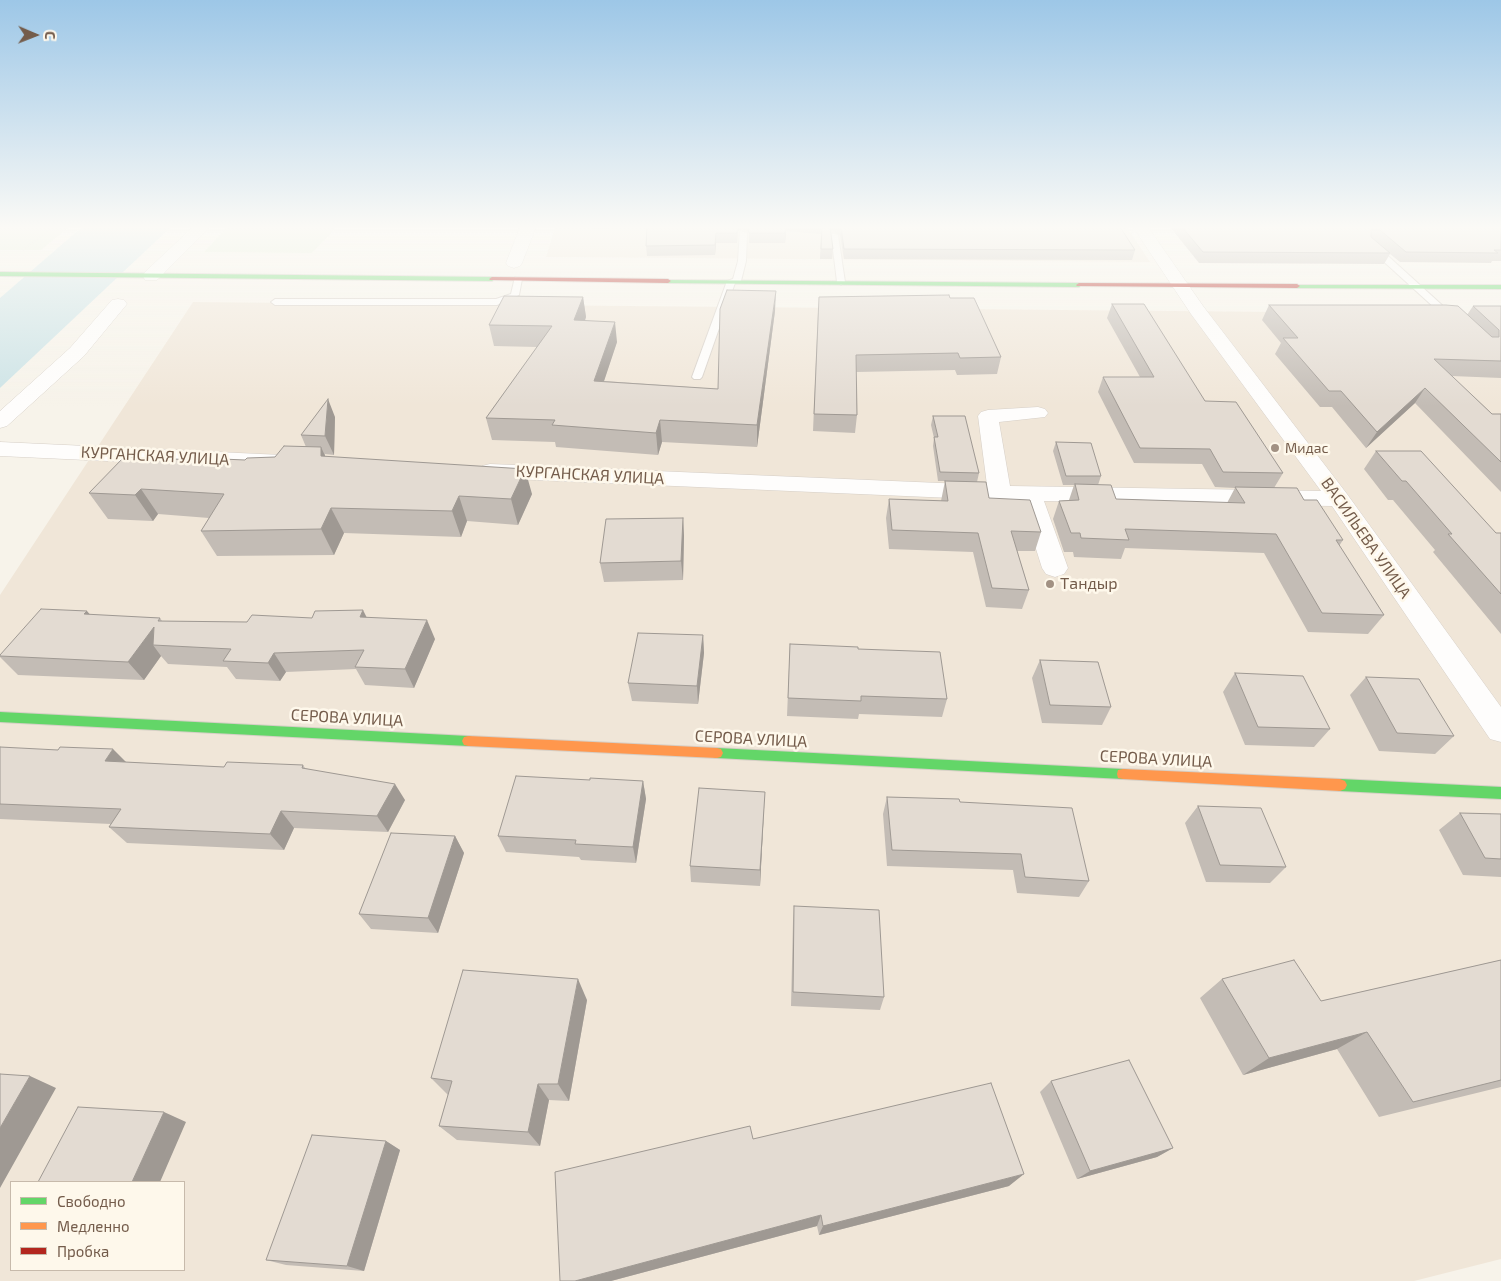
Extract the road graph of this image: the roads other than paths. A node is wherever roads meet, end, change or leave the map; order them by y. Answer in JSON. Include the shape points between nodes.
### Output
{"nodes":[{"id":1,"x":1180,"y":286,"type":"edge"},
{"id":2,"x":517,"y":287,"type":"edge"},
{"id":3,"x":732,"y":287,"type":"edge"},
{"id":4,"x":1419,"y":287,"type":"edge"},
{"id":5,"x":1483,"y":287,"type":"edge"},
{"id":6,"x":1501,"y":287,"type":"edge"},
{"id":7,"x":275,"y":302,"type":"dead end"},
{"id":8,"x":118,"y":304,"type":"dead end"},
{"id":9,"x":1456,"y":323,"type":"edge"},
{"id":10,"x":697,"y":377,"type":"dead end"},
{"id":11,"x":1038,"y":413,"type":"dead end"},
{"id":12,"x":0,"y":422,"type":"edge"},
{"id":13,"x":0,"y":449,"type":"edge"},
{"id":14,"x":307,"y":463,"type":"edge"},
{"id":15,"x":465,"y":470,"type":"edge"},
{"id":16,"x":1000,"y":493,"type":"junction"},
{"id":17,"x":1030,"y":494,"type":"junction"},
{"id":18,"x":1339,"y":498,"type":"junction"},
{"id":19,"x":1055,"y":568,"type":"dead end"},
{"id":20,"x":0,"y":717,"type":"edge"},
{"id":21,"x":1501,"y":730,"type":"edge"},
{"id":22,"x":1501,"y":793,"type":"edge"}],
"edges":[{"from":1,"to":18,"type":"street","name":"ВАСИЛЬЕВА УЛИЦА"},
{"from":2,"to":7,"type":"lane","via":[[515,295],[497,302]]},
{"from":3,"to":10,"type":"lane"},
{"from":4,"to":9,"type":"lane"},
{"from":5,"to":6,"type":"main road"},
{"from":8,"to":12,"type":"street","via":[[77,352]]},
{"from":11,"to":16,"type":"street","via":[[988,416]]},
{"from":13,"to":14,"type":"street","name":"КУРГАНСКАЯ УЛИЦА"},
{"from":15,"to":16,"type":"street","name":"КУРГАНСКАЯ УЛИЦА"},
{"from":16,"to":17,"type":"street","name":"КУРГАНСКАЯ УЛИЦА"},
{"from":17,"to":18,"type":"street","name":"КУРГАНСКАЯ УЛИЦА"},
{"from":17,"to":19,"type":"street"},
{"from":18,"to":21,"type":"street","name":"ВАСИЛЬЕВА УЛИЦА"},
{"from":20,"to":22,"type":"main road","name":"СЕРОВА УЛИЦА"}]}
